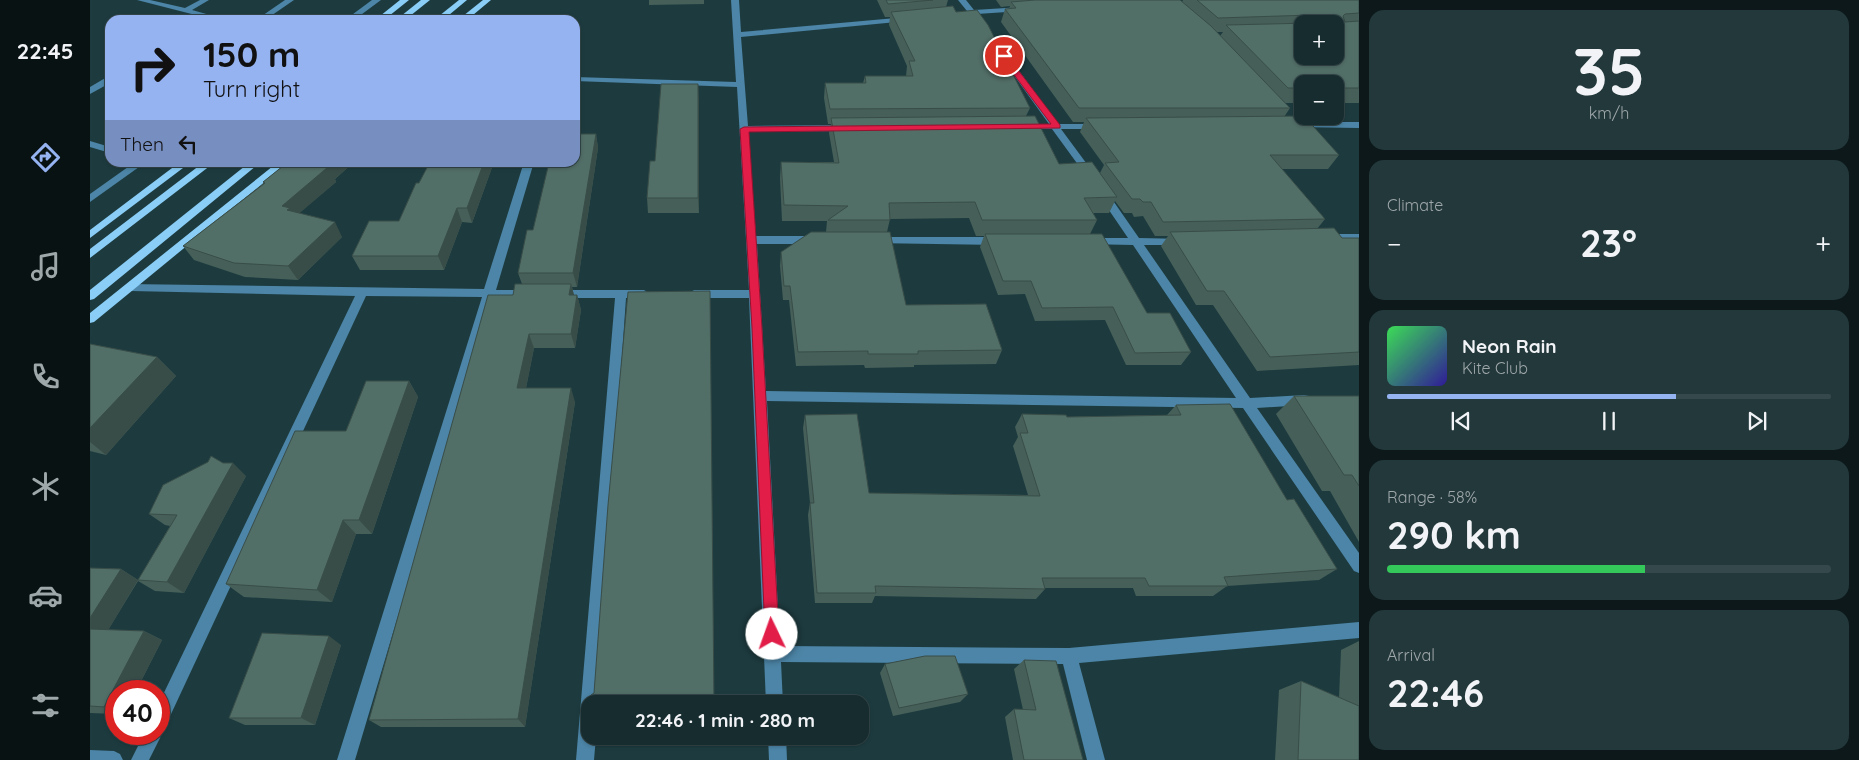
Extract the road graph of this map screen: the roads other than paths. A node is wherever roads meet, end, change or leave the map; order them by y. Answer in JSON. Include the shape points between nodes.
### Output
{"nodes":[{"id":1,"x":141,"y":0,"type":"edge"},
{"id":2,"x":204,"y":0,"type":"edge"},
{"id":3,"x":290,"y":0,"type":"edge"},
{"id":4,"x":377,"y":0,"type":"edge"},
{"id":5,"x":405,"y":0,"type":"edge"},
{"id":6,"x":426,"y":0,"type":"edge"},
{"id":7,"x":463,"y":0,"type":"edge"},
{"id":8,"x":487,"y":0,"type":"edge"},
{"id":9,"x":735,"y":0,"type":"edge"},
{"id":10,"x":962,"y":0,"type":"edge"},
{"id":11,"x":1029,"y":8,"type":"edge"},
{"id":12,"x":187,"y":10,"type":"junction"},
{"id":13,"x":967,"y":13,"type":"junction"},
{"id":14,"x":204,"y":15,"type":"edge"},
{"id":15,"x":268,"y":15,"type":"edge"},
{"id":16,"x":356,"y":15,"type":"edge"},
{"id":17,"x":386,"y":15,"type":"edge"},
{"id":18,"x":406,"y":15,"type":"edge"},
{"id":19,"x":444,"y":15,"type":"edge"},
{"id":20,"x":468,"y":15,"type":"edge"},
{"id":21,"x":915,"y":18,"type":"edge"},
{"id":22,"x":738,"y":35,"type":"junction"},
{"id":23,"x":580,"y":79,"type":"edge"},
{"id":24,"x":105,"y":82,"type":"edge"},
{"id":25,"x":742,"y":85,"type":"junction"},
{"id":26,"x":90,"y":91,"type":"edge"},
{"id":27,"x":1287,"y":123,"type":"edge"},
{"id":28,"x":1359,"y":125,"type":"edge"},
{"id":29,"x":1106,"y":126,"type":"edge"},
{"id":30,"x":1018,"y":127,"type":"edge"},
{"id":31,"x":1057,"y":127,"type":"junction"},
{"id":32,"x":862,"y":128,"type":"edge"},
{"id":33,"x":744,"y":129,"type":"junction"},
{"id":34,"x":90,"y":144,"type":"edge"},
{"id":35,"x":105,"y":148,"type":"edge"},
{"id":36,"x":135,"y":167,"type":"edge"},
{"id":37,"x":180,"y":167,"type":"edge"},
{"id":38,"x":205,"y":167,"type":"edge"},
{"id":39,"x":251,"y":167,"type":"edge"},
{"id":40,"x":279,"y":167,"type":"edge"},
{"id":41,"x":527,"y":167,"type":"edge"},
{"id":42,"x":90,"y":199,"type":"edge"},
{"id":43,"x":90,"y":235,"type":"edge"},
{"id":44,"x":1359,"y":237,"type":"edge"},
{"id":45,"x":1310,"y":238,"type":"edge"},
{"id":46,"x":752,"y":240,"type":"junction"},
{"id":47,"x":820,"y":240,"type":"edge"},
{"id":48,"x":860,"y":240,"type":"edge"},
{"id":49,"x":1194,"y":240,"type":"edge"},
{"id":50,"x":1008,"y":241,"type":"edge"},
{"id":51,"x":1077,"y":242,"type":"edge"},
{"id":52,"x":1136,"y":242,"type":"junction"},
{"id":53,"x":90,"y":254,"type":"edge"},
{"id":54,"x":131,"y":287,"type":"junction"},
{"id":55,"x":362,"y":292,"type":"junction"},
{"id":56,"x":488,"y":293,"type":"junction"},
{"id":57,"x":621,"y":294,"type":"junction"},
{"id":58,"x":659,"y":294,"type":"edge"},
{"id":59,"x":678,"y":294,"type":"edge"},
{"id":60,"x":755,"y":294,"type":"junction"},
{"id":61,"x":90,"y":296,"type":"edge"},
{"id":62,"x":90,"y":319,"type":"edge"},
{"id":63,"x":760,"y":396,"type":"junction"},
{"id":64,"x":1322,"y":400,"type":"edge"},
{"id":65,"x":1246,"y":403,"type":"junction"},
{"id":66,"x":1359,"y":566,"type":"edge"},
{"id":67,"x":1359,"y":630,"type":"edge"},
{"id":68,"x":773,"y":654,"type":"junction"},
{"id":69,"x":1068,"y":656,"type":"junction"},
{"id":70,"x":775,"y":695,"type":"edge"},
{"id":71,"x":170,"y":698,"type":"edge"},
{"id":72,"x":148,"y":745,"type":"edge"},
{"id":73,"x":777,"y":745,"type":"edge"},
{"id":74,"x":90,"y":759,"type":"edge"},
{"id":75,"x":114,"y":760,"type":"edge"},
{"id":76,"x":140,"y":760,"type":"edge"},
{"id":77,"x":346,"y":760,"type":"edge"},
{"id":78,"x":585,"y":760,"type":"edge"},
{"id":79,"x":778,"y":760,"type":"edge"},
{"id":80,"x":1096,"y":760,"type":"edge"}],
"edges":[{"from":1,"to":12,"type":"street"},
{"from":2,"to":12,"type":"street"},
{"from":3,"to":15,"type":"street"},
{"from":4,"to":16,"type":"street"},
{"from":5,"to":17,"type":"main road"},
{"from":6,"to":18,"type":"main road"},
{"from":7,"to":19,"type":"main road"},
{"from":8,"to":20,"type":"main road"},
{"from":9,"to":22,"type":"street"},
{"from":10,"to":13,"type":"street"},
{"from":11,"to":13,"type":"street"},
{"from":12,"to":14,"type":"street"},
{"from":13,"to":31,"type":"street"},
{"from":21,"to":22,"type":"street"},
{"from":22,"to":25,"type":"street"},
{"from":23,"to":25,"type":"street"},
{"from":24,"to":26,"type":"street"},
{"from":25,"to":33,"type":"street"},
{"from":27,"to":28,"type":"street"},
{"from":29,"to":31,"type":"street"},
{"from":30,"to":31,"type":"street"},
{"from":31,"to":52,"type":"street"},
{"from":32,"to":33,"type":"street"},
{"from":33,"to":46,"type":"street"},
{"from":34,"to":35,"type":"street"},
{"from":36,"to":42,"type":"street"},
{"from":37,"to":43,"type":"main road"},
{"from":38,"to":53,"type":"main road"},
{"from":39,"to":61,"type":"main road"},
{"from":40,"to":54,"type":"main road"},
{"from":41,"to":56,"type":"street"},
{"from":44,"to":45,"type":"street"},
{"from":46,"to":47,"type":"street"},
{"from":46,"to":60,"type":"street"},
{"from":48,"to":50,"type":"street"},
{"from":49,"to":52,"type":"street"},
{"from":51,"to":52,"type":"street"},
{"from":52,"to":65,"type":"street"},
{"from":54,"to":55,"type":"street"},
{"from":54,"to":62,"type":"main road"},
{"from":55,"to":56,"type":"street"},
{"from":55,"to":71,"type":"street"},
{"from":56,"to":57,"type":"street"},
{"from":56,"to":77,"type":"street"},
{"from":57,"to":58,"type":"street"},
{"from":57,"to":78,"type":"street"},
{"from":59,"to":60,"type":"street"},
{"from":60,"to":63,"type":"street"},
{"from":63,"to":65,"type":"street"},
{"from":63,"to":68,"type":"street"},
{"from":64,"to":65,"type":"street"},
{"from":65,"to":66,"type":"street"},
{"from":67,"to":69,"type":"street"},
{"from":68,"to":69,"type":"street"},
{"from":68,"to":70,"type":"street"},
{"from":69,"to":80,"type":"street"},
{"from":72,"to":76,"type":"street"},
{"from":73,"to":79,"type":"street"},
{"from":74,"to":75,"type":"street"}]}
